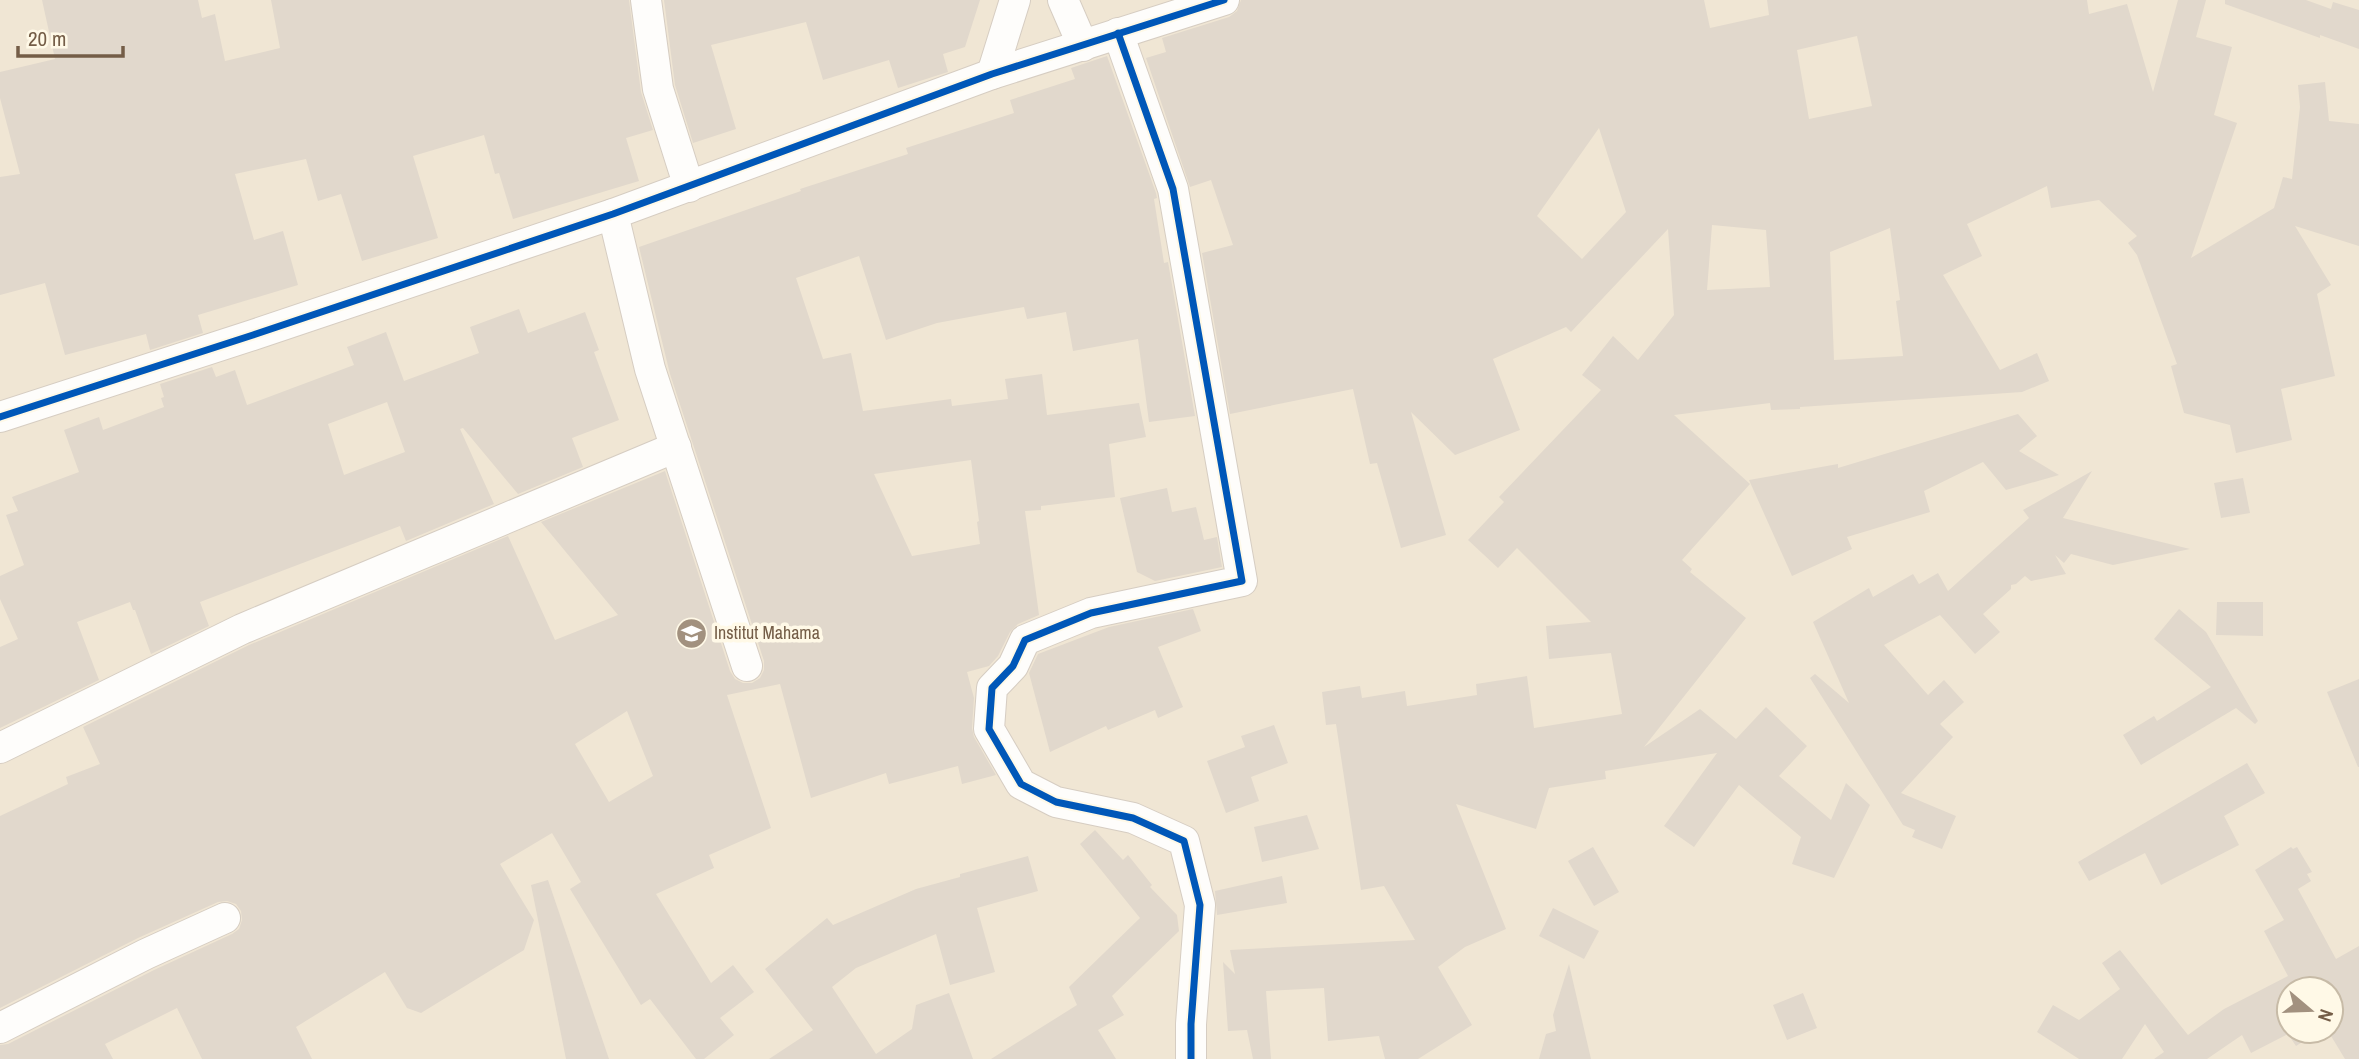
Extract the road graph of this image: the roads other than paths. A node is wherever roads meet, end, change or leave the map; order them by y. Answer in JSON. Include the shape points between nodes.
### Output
{"nodes":[{"id":1,"x":646,"y":0,"type":"edge"},
{"id":2,"x":1015,"y":0,"type":"edge"},
{"id":3,"x":1063,"y":0,"type":"edge"},
{"id":4,"x":1224,"y":0,"type":"edge"},
{"id":5,"x":1118,"y":33,"type":"junction"},
{"id":6,"x":1083,"y":46,"type":"junction"},
{"id":7,"x":992,"y":74,"type":"junction"},
{"id":8,"x":689,"y":187,"type":"junction"},
{"id":9,"x":613,"y":214,"type":"junction"},
{"id":10,"x":0,"y":417,"type":"edge"},
{"id":11,"x":676,"y":447,"type":"junction"},
{"id":12,"x":747,"y":666,"type":"dead end"},
{"id":13,"x":0,"y":748,"type":"edge"},
{"id":14,"x":225,"y":918,"type":"dead end"},
{"id":15,"x":0,"y":1028,"type":"edge"},
{"id":16,"x":1191,"y":1059,"type":"edge"}],
"edges":[{"from":1,"to":8,"type":"street","via":[[658,89]]},
{"from":2,"to":7,"type":"street"},
{"from":3,"to":6,"type":"street"},
{"from":4,"to":5,"type":"street"},
{"from":5,"to":6,"type":"street"},
{"from":5,"to":16,"type":"street","via":[[1173,188],[1242,581],[1091,613],[1025,640],[1013,666],[992,688],[989,729],[1021,784],[1056,802],[1133,818],[1184,841],[1200,905]]},
{"from":6,"to":7,"type":"street"},
{"from":7,"to":8,"type":"street"},
{"from":8,"to":9,"type":"street"},
{"from":9,"to":10,"type":"street"},
{"from":9,"to":11,"type":"street","via":[[650,369]]},
{"from":11,"to":12,"type":"street"},
{"from":11,"to":13,"type":"street","via":[[242,629]]},
{"from":14,"to":15,"type":"street"}]}
